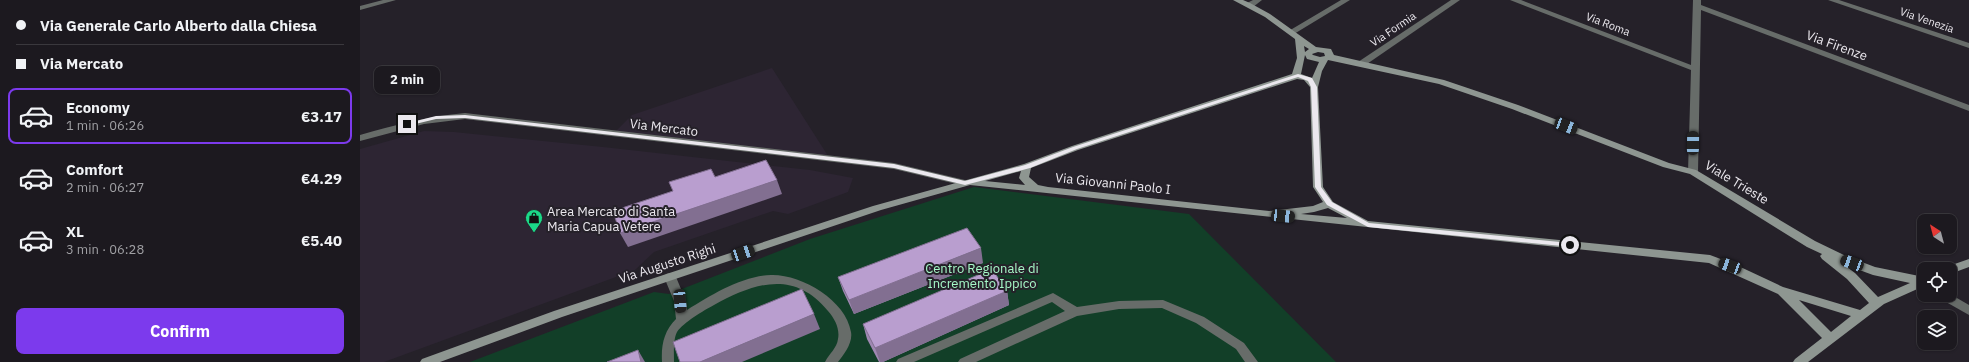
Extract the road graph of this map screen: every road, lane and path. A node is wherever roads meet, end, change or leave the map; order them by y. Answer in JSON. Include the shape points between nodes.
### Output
{"nodes":[{"id":1,"x":392,"y":0,"type":"edge"},
{"id":2,"x":1237,"y":0,"type":"edge"},
{"id":3,"x":1258,"y":0,"type":"edge"},
{"id":4,"x":1346,"y":0,"type":"edge"},
{"id":5,"x":1456,"y":0,"type":"edge"},
{"id":6,"x":1514,"y":0,"type":"edge"},
{"id":7,"x":1832,"y":0,"type":"edge"},
{"id":8,"x":1697,"y":3,"type":"edge"},
{"id":9,"x":1250,"y":5,"type":"junction"},
{"id":10,"x":360,"y":8,"type":"edge"},
{"id":11,"x":1291,"y":32,"type":"junction"},
{"id":12,"x":1299,"y":39,"type":"junction"},
{"id":13,"x":1969,"y":46,"type":"edge"},
{"id":14,"x":1327,"y":58,"type":"junction"},
{"id":15,"x":1361,"y":64,"type":"junction"},
{"id":16,"x":1695,"y":69,"type":"junction"},
{"id":17,"x":1296,"y":76,"type":"junction"},
{"id":18,"x":1314,"y":87,"type":"junction"},
{"id":19,"x":1969,"y":108,"type":"edge"},
{"id":20,"x":360,"y":138,"type":"edge"},
{"id":21,"x":1027,"y":166,"type":"junction"},
{"id":22,"x":1693,"y":172,"type":"junction"},
{"id":23,"x":965,"y":183,"type":"junction"},
{"id":24,"x":1048,"y":190,"type":"junction"},
{"id":25,"x":1330,"y":204,"type":"junction"},
{"id":26,"x":1269,"y":214,"type":"junction"},
{"id":27,"x":1368,"y":225,"type":"junction"},
{"id":28,"x":1811,"y":244,"type":"junction"},
{"id":29,"x":1969,"y":262,"type":"edge"},
{"id":30,"x":1957,"y":267,"type":"edge"},
{"id":31,"x":670,"y":277,"type":"junction"},
{"id":32,"x":1917,"y":279,"type":"edge"},
{"id":33,"x":1917,"y":284,"type":"edge"},
{"id":34,"x":1779,"y":290,"type":"junction"},
{"id":35,"x":1954,"y":302,"type":"edge"},
{"id":36,"x":1876,"y":303,"type":"junction"},
{"id":37,"x":1969,"y":311,"type":"edge"},
{"id":38,"x":1076,"y":312,"type":"junction"},
{"id":39,"x":1861,"y":315,"type":"junction"},
{"id":40,"x":682,"y":321,"type":"junction"},
{"id":41,"x":1830,"y":339,"type":"junction"},
{"id":42,"x":426,"y":362,"type":"edge"},
{"id":43,"x":668,"y":362,"type":"edge"},
{"id":44,"x":831,"y":362,"type":"edge"},
{"id":45,"x":902,"y":362,"type":"edge"},
{"id":46,"x":964,"y":362,"type":"edge"},
{"id":47,"x":1252,"y":362,"type":"edge"},
{"id":48,"x":1798,"y":362,"type":"edge"}],
"edges":[{"from":1,"to":10,"type":"street"},
{"from":2,"to":9,"type":"street"},
{"from":3,"to":9,"type":"street"},
{"from":4,"to":11,"type":"street"},
{"from":5,"to":15,"type":"street","name":"Via Formia"},
{"from":6,"to":16,"type":"street","name":"Via Roma"},
{"from":7,"to":13,"type":"street","name":"Via Venezia"},
{"from":8,"to":16,"type":"street","name":"Viale Trieste"},
{"from":8,"to":19,"type":"street","name":"Via Firenze"},
{"from":9,"to":11,"type":"street"},
{"from":11,"to":12,"type":"street"},
{"from":12,"to":14,"type":"street","via":[[1314,49],[1308,53],[1310,57]]},
{"from":12,"to":17,"type":"street","via":[[1302,54],[1301,66]]},
{"from":14,"to":15,"type":"street"},
{"from":14,"to":18,"type":"street","via":[[1318,71]]},
{"from":15,"to":22,"type":"street","via":[[1441,82],[1515,107],[1659,163]]},
{"from":16,"to":22,"type":"street","name":"Viale Trieste"},
{"from":17,"to":18,"type":"street","via":[[1304,76]]},
{"from":17,"to":21,"type":"street","name":"Via Giovanni Paolo I"},
{"from":18,"to":25,"type":"street","via":[[1318,187]]},
{"from":20,"to":23,"type":"street","name":"Via Mercato","via":[[429,119],[465,116],[894,166]]},
{"from":21,"to":23,"type":"street","name":"Via Augusto Righi"},
{"from":21,"to":24,"type":"street","name":"Via Giovanni Paolo I","via":[[1024,178],[1035,188]]},
{"from":22,"to":28,"type":"street","name":"Viale Trieste"},
{"from":23,"to":24,"type":"street","name":"Via Augusto Righi"},
{"from":23,"to":31,"type":"street","name":"Via Augusto Righi","via":[[877,208]]},
{"from":24,"to":26,"type":"street","name":"Via Giovanni Paolo I"},
{"from":25,"to":26,"type":"street","name":"Via Giovanni Paolo I","via":[[1314,209]]},
{"from":25,"to":27,"type":"street"},
{"from":26,"to":27,"type":"street"},
{"from":27,"to":34,"type":"street","via":[[1710,259]]},
{"from":28,"to":32,"type":"street","name":"Viale Trieste","via":[[1873,270]]},
{"from":28,"to":36,"type":"street","name":"Viale Trieste","via":[[1851,276]]},
{"from":29,"to":30,"type":"street"},
{"from":31,"to":40,"type":"street","via":[[680,301]]},
{"from":31,"to":42,"type":"street","name":"Via Augusto Righi"},
{"from":33,"to":36,"type":"street"},
{"from":34,"to":39,"type":"street"},
{"from":34,"to":41,"type":"street","via":[[1804,311]]},
{"from":35,"to":37,"type":"street"},
{"from":36,"to":39,"type":"street"},
{"from":38,"to":45,"type":"street","via":[[1053,297]]},
{"from":38,"to":46,"type":"street"},
{"from":38,"to":47,"type":"street","via":[[1119,305],[1163,304],[1200,320],[1240,346]]},
{"from":39,"to":41,"type":"street"},
{"from":40,"to":43,"type":"street","via":[[672,330]]},
{"from":40,"to":44,"type":"street","via":[[711,301],[741,288],[770,279],[790,281],[817,294],[839,317],[845,332],[842,348]]},
{"from":41,"to":48,"type":"street"}]}
